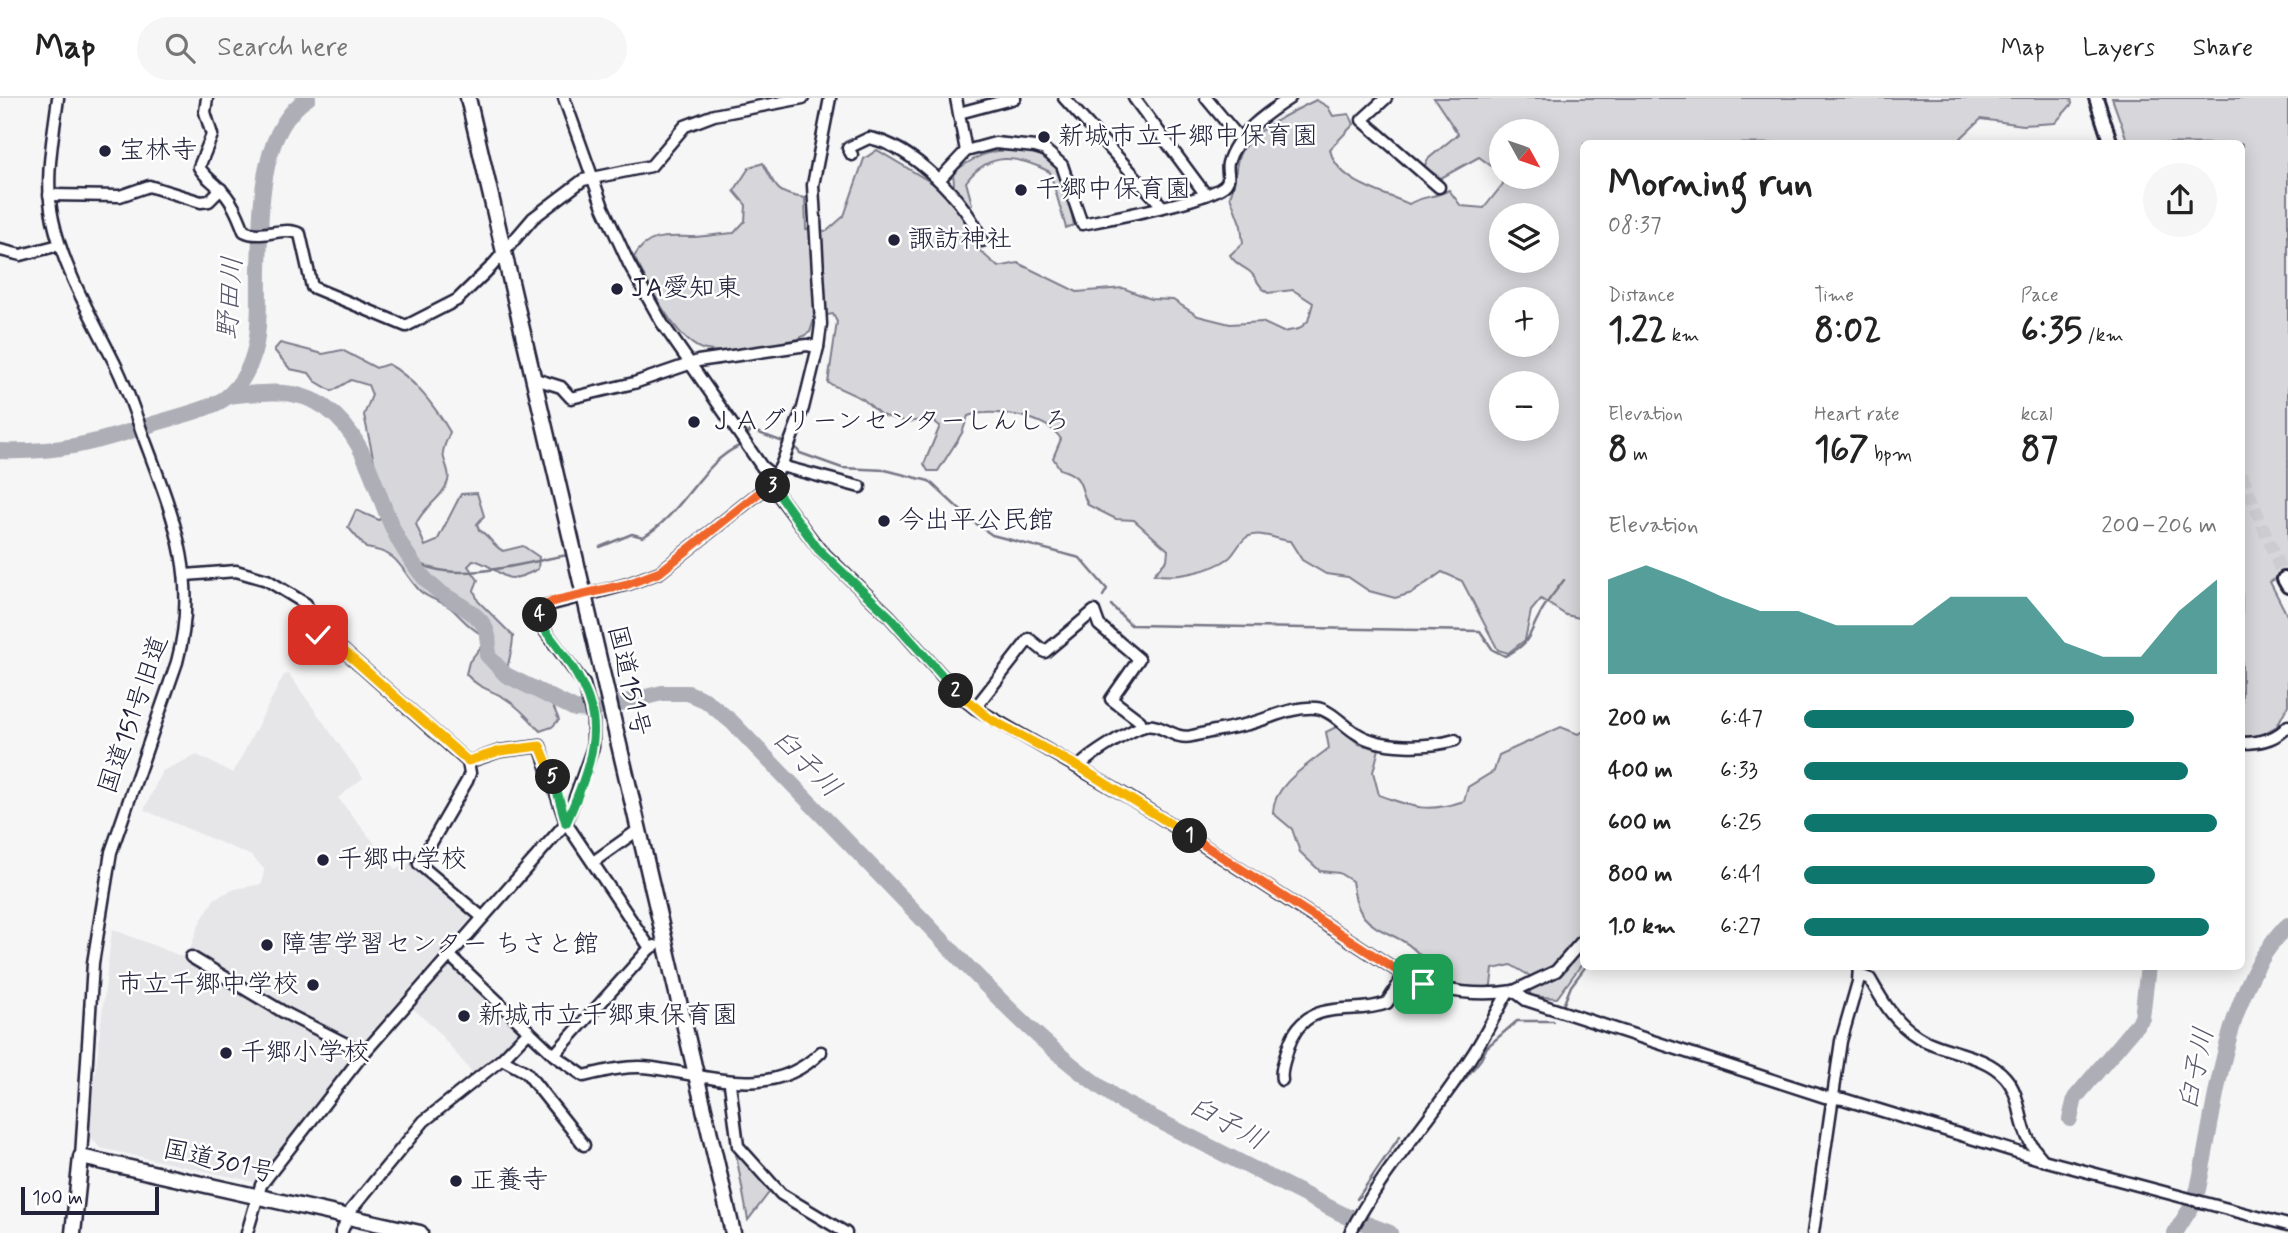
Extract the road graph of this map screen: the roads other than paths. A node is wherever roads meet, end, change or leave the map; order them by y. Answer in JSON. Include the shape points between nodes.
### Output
{"nodes":[{"id":1,"x":58,"y":98,"type":"edge"},
{"id":2,"x":207,"y":98,"type":"edge"},
{"id":3,"x":468,"y":98,"type":"edge"},
{"id":4,"x":564,"y":98,"type":"edge"},
{"id":5,"x":803,"y":98,"type":"edge"},
{"id":6,"x":830,"y":98,"type":"edge"},
{"id":7,"x":956,"y":98,"type":"edge"},
{"id":8,"x":1015,"y":98,"type":"edge"},
{"id":9,"x":1064,"y":98,"type":"edge"},
{"id":10,"x":1134,"y":98,"type":"edge"},
{"id":11,"x":1206,"y":98,"type":"edge"},
{"id":12,"x":1386,"y":98,"type":"edge"},
{"id":13,"x":2096,"y":98,"type":"edge"},
{"id":14,"x":1283,"y":100,"type":"edge"},
{"id":15,"x":958,"y":113,"type":"junction"},
{"id":16,"x":1241,"y":140,"type":"junction"},
{"id":17,"x":2110,"y":140,"type":"edge"},
{"id":18,"x":966,"y":151,"type":"junction"},
{"id":19,"x":852,"y":155,"type":"dead end"},
{"id":20,"x":592,"y":177,"type":"junction"},
{"id":21,"x":939,"y":180,"type":"junction"},
{"id":22,"x":1439,"y":187,"type":"dead end"},
{"id":23,"x":221,"y":189,"type":"junction"},
{"id":24,"x":49,"y":195,"type":"junction"},
{"id":25,"x":1206,"y":195,"type":"junction"},
{"id":26,"x":1162,"y":206,"type":"junction"},
{"id":27,"x":982,"y":241,"type":"dead end"},
{"id":28,"x":59,"y":245,"type":"junction"},
{"id":29,"x":0,"y":250,"type":"edge"},
{"id":30,"x":504,"y":250,"type":"junction"},
{"id":31,"x":818,"y":347,"type":"junction"},
{"id":32,"x":692,"y":363,"type":"junction"},
{"id":33,"x":532,"y":379,"type":"junction"},
{"id":34,"x":781,"y":466,"type":"junction"},
{"id":35,"x":773,"y":480,"type":"junction"},
{"id":36,"x":860,"y":487,"type":"dead end"},
{"id":37,"x":186,"y":575,"type":"junction"},
{"id":38,"x":583,"y":594,"type":"junction"},
{"id":39,"x":975,"y":708,"type":"junction"},
{"id":40,"x":2288,"y":726,"type":"edge"},
{"id":41,"x":1142,"y":727,"type":"junction"},
{"id":42,"x":1455,"y":740,"type":"dead end"},
{"id":43,"x":2245,"y":743,"type":"edge"},
{"id":44,"x":468,"y":761,"type":"junction"},
{"id":45,"x":1079,"y":767,"type":"junction"},
{"id":46,"x":566,"y":823,"type":"junction"},
{"id":47,"x":638,"y":830,"type":"junction"},
{"id":48,"x":593,"y":862,"type":"junction"},
{"id":49,"x":482,"y":917,"type":"junction"},
{"id":50,"x":665,"y":944,"type":"junction"},
{"id":51,"x":1580,"y":944,"type":"edge"},
{"id":52,"x":650,"y":948,"type":"junction"},
{"id":53,"x":448,"y":954,"type":"junction"},
{"id":54,"x":191,"y":957,"type":"dead end"},
{"id":55,"x":1859,"y":971,"type":"edge"},
{"id":56,"x":1404,"y":975,"type":"junction"},
{"id":57,"x":1511,"y":991,"type":"junction"},
{"id":58,"x":529,"y":1031,"type":"junction"},
{"id":59,"x":821,"y":1052,"type":"dead end"},
{"id":60,"x":364,"y":1053,"type":"junction"},
{"id":61,"x":554,"y":1055,"type":"junction"},
{"id":62,"x":502,"y":1059,"type":"junction"},
{"id":63,"x":696,"y":1078,"type":"junction"},
{"id":64,"x":1282,"y":1080,"type":"dead end"},
{"id":65,"x":730,"y":1084,"type":"junction"},
{"id":66,"x":1833,"y":1100,"type":"junction"},
{"id":67,"x":584,"y":1145,"type":"dead end"},
{"id":68,"x":81,"y":1157,"type":"junction"},
{"id":69,"x":2043,"y":1160,"type":"junction"},
{"id":70,"x":257,"y":1195,"type":"junction"},
{"id":71,"x":347,"y":1217,"type":"junction"},
{"id":72,"x":2288,"y":1225,"type":"edge"},
{"id":73,"x":1351,"y":1232,"type":"edge"},
{"id":74,"x":74,"y":1233,"type":"edge"},
{"id":75,"x":247,"y":1233,"type":"edge"},
{"id":76,"x":341,"y":1233,"type":"edge"},
{"id":77,"x":421,"y":1233,"type":"edge"},
{"id":78,"x":733,"y":1233,"type":"edge"},
{"id":79,"x":846,"y":1233,"type":"edge"},
{"id":80,"x":1813,"y":1233,"type":"edge"}],
"edges":[{"from":1,"to":24,"type":"street","name":"国道151号旧道"},
{"from":2,"to":23,"type":"street","via":[[205,112],[212,135],[199,167]]},
{"from":3,"to":30,"type":"highway","name":"国道151号"},
{"from":4,"to":20,"type":"street"},
{"from":5,"to":20,"type":"street","via":[[713,115],[685,126],[652,166]]},
{"from":6,"to":31,"type":"street","via":[[813,185],[821,324]]},
{"from":7,"to":15,"type":"street"},
{"from":8,"to":15,"type":"street"},
{"from":9,"to":26,"type":"street"},
{"from":10,"to":25,"type":"street"},
{"from":11,"to":16,"type":"street"},
{"from":12,"to":22,"type":"street","via":[[1362,121]]},
{"from":13,"to":17,"type":"main road"},
{"from":14,"to":16,"type":"street"},
{"from":15,"to":18,"type":"street"},
{"from":16,"to":25,"type":"street","via":[[1227,165],[1228,182]]},
{"from":18,"to":21,"type":"street"},
{"from":18,"to":26,"type":"street","via":[[1009,142],[1045,150],[1066,173],[1082,224]]},
{"from":19,"to":21,"type":"street","via":[[848,148],[874,139]]},
{"from":20,"to":30,"type":"street","via":[[533,218]]},
{"from":20,"to":32,"type":"street","via":[[629,264],[662,323]]},
{"from":21,"to":27,"type":"street","via":[[971,215]]},
{"from":23,"to":24,"type":"street","via":[[209,201],[201,202],[149,186],[120,196]]},
{"from":23,"to":30,"type":"street","via":[[244,231],[270,234],[293,230],[300,234],[312,287],[406,326],[457,300]]},
{"from":24,"to":28,"type":"street","name":"国道151号旧道"},
{"from":25,"to":26,"type":"street"},
{"from":28,"to":29,"type":"street","via":[[21,255]]},
{"from":28,"to":37,"type":"street","name":"国道151号旧道","via":[[118,370],[174,520]]},
{"from":30,"to":33,"type":"highway","name":"国道151号"},
{"from":31,"to":32,"type":"street"},
{"from":31,"to":34,"type":"street","via":[[803,408]]},
{"from":32,"to":33,"type":"street","via":[[571,398],[561,387]]},
{"from":32,"to":35,"type":"street"},
{"from":33,"to":38,"type":"highway","name":"国道151号"},
{"from":34,"to":35,"type":"street"},
{"from":34,"to":36,"type":"street"},
{"from":35,"to":38,"type":"street","via":[[660,572]]},
{"from":35,"to":39,"type":"street","via":[[818,549]]},
{"from":37,"to":44,"type":"street","via":[[252,574],[301,600],[311,611],[321,641],[344,651]]},
{"from":37,"to":68,"type":"street","name":"国道151号旧道","via":[[183,639],[116,832],[105,884],[93,963]]},
{"from":38,"to":46,"type":"street","via":[[554,601],[540,615],[540,624],[589,694],[593,720],[593,747]]},
{"from":38,"to":47,"type":"highway","name":"国道151号"},
{"from":39,"to":41,"type":"street","via":[[1029,639],[1045,653],[1094,611],[1099,625],[1139,659],[1111,699]]},
{"from":39,"to":45,"type":"street"},
{"from":40,"to":43,"type":"street","via":[[2259,743]]},
{"from":41,"to":42,"type":"street","via":[[1164,728],[1189,737],[1285,711],[1317,708],[1359,735],[1382,742],[1418,745]]},
{"from":41,"to":45,"type":"street"},
{"from":44,"to":46,"type":"street","via":[[540,746]]},
{"from":44,"to":49,"type":"street","via":[[467,781],[419,864]]},
{"from":45,"to":56,"type":"street"},
{"from":46,"to":48,"type":"street"},
{"from":46,"to":49,"type":"street"},
{"from":47,"to":48,"type":"street"},
{"from":47,"to":50,"type":"highway","name":"国道151号"},
{"from":48,"to":52,"type":"street"},
{"from":49,"to":53,"type":"street"},
{"from":50,"to":52,"type":"street"},
{"from":50,"to":63,"type":"highway","name":"国道151号"},
{"from":51,"to":57,"type":"street","via":[[1556,971]]},
{"from":52,"to":61,"type":"street"},
{"from":53,"to":58,"type":"street"},
{"from":53,"to":60,"type":"street"},
{"from":54,"to":60,"type":"street"},
{"from":55,"to":66,"type":"street","via":[[1841,1041]]},
{"from":55,"to":69,"type":"street","via":[[1908,1031],[2006,1077],[2017,1096],[2029,1142]]},
{"from":56,"to":57,"type":"street","via":[[1446,990],[1484,995]]},
{"from":56,"to":64,"type":"street","via":[[1387,1003],[1344,1007],[1308,1018],[1289,1045],[1280,1072]]},
{"from":57,"to":66,"type":"street","via":[[1526,1000]]},
{"from":57,"to":73,"type":"street","via":[[1471,1058],[1413,1135]]},
{"from":58,"to":61,"type":"street"},
{"from":58,"to":62,"type":"street"},
{"from":59,"to":65,"type":"street","via":[[780,1076]]},
{"from":60,"to":70,"type":"street"},
{"from":61,"to":63,"type":"street","via":[[584,1076],[617,1067],[653,1068]]},
{"from":62,"to":67,"type":"street","via":[[526,1072]]},
{"from":62,"to":71,"type":"street","via":[[424,1121]]},
{"from":63,"to":65,"type":"street"},
{"from":63,"to":78,"type":"highway","name":"国道151号"},
{"from":65,"to":79,"type":"street","via":[[738,1146],[782,1194]]},
{"from":66,"to":69,"type":"street"},
{"from":66,"to":80,"type":"street"},
{"from":68,"to":70,"type":"highway","name":"国道301号"},
{"from":68,"to":74,"type":"highway"},
{"from":69,"to":72,"type":"street"},
{"from":70,"to":71,"type":"highway","name":"国道301号"},
{"from":70,"to":75,"type":"street"},
{"from":71,"to":76,"type":"street"},
{"from":71,"to":77,"type":"highway","name":"国道301号"}]}
